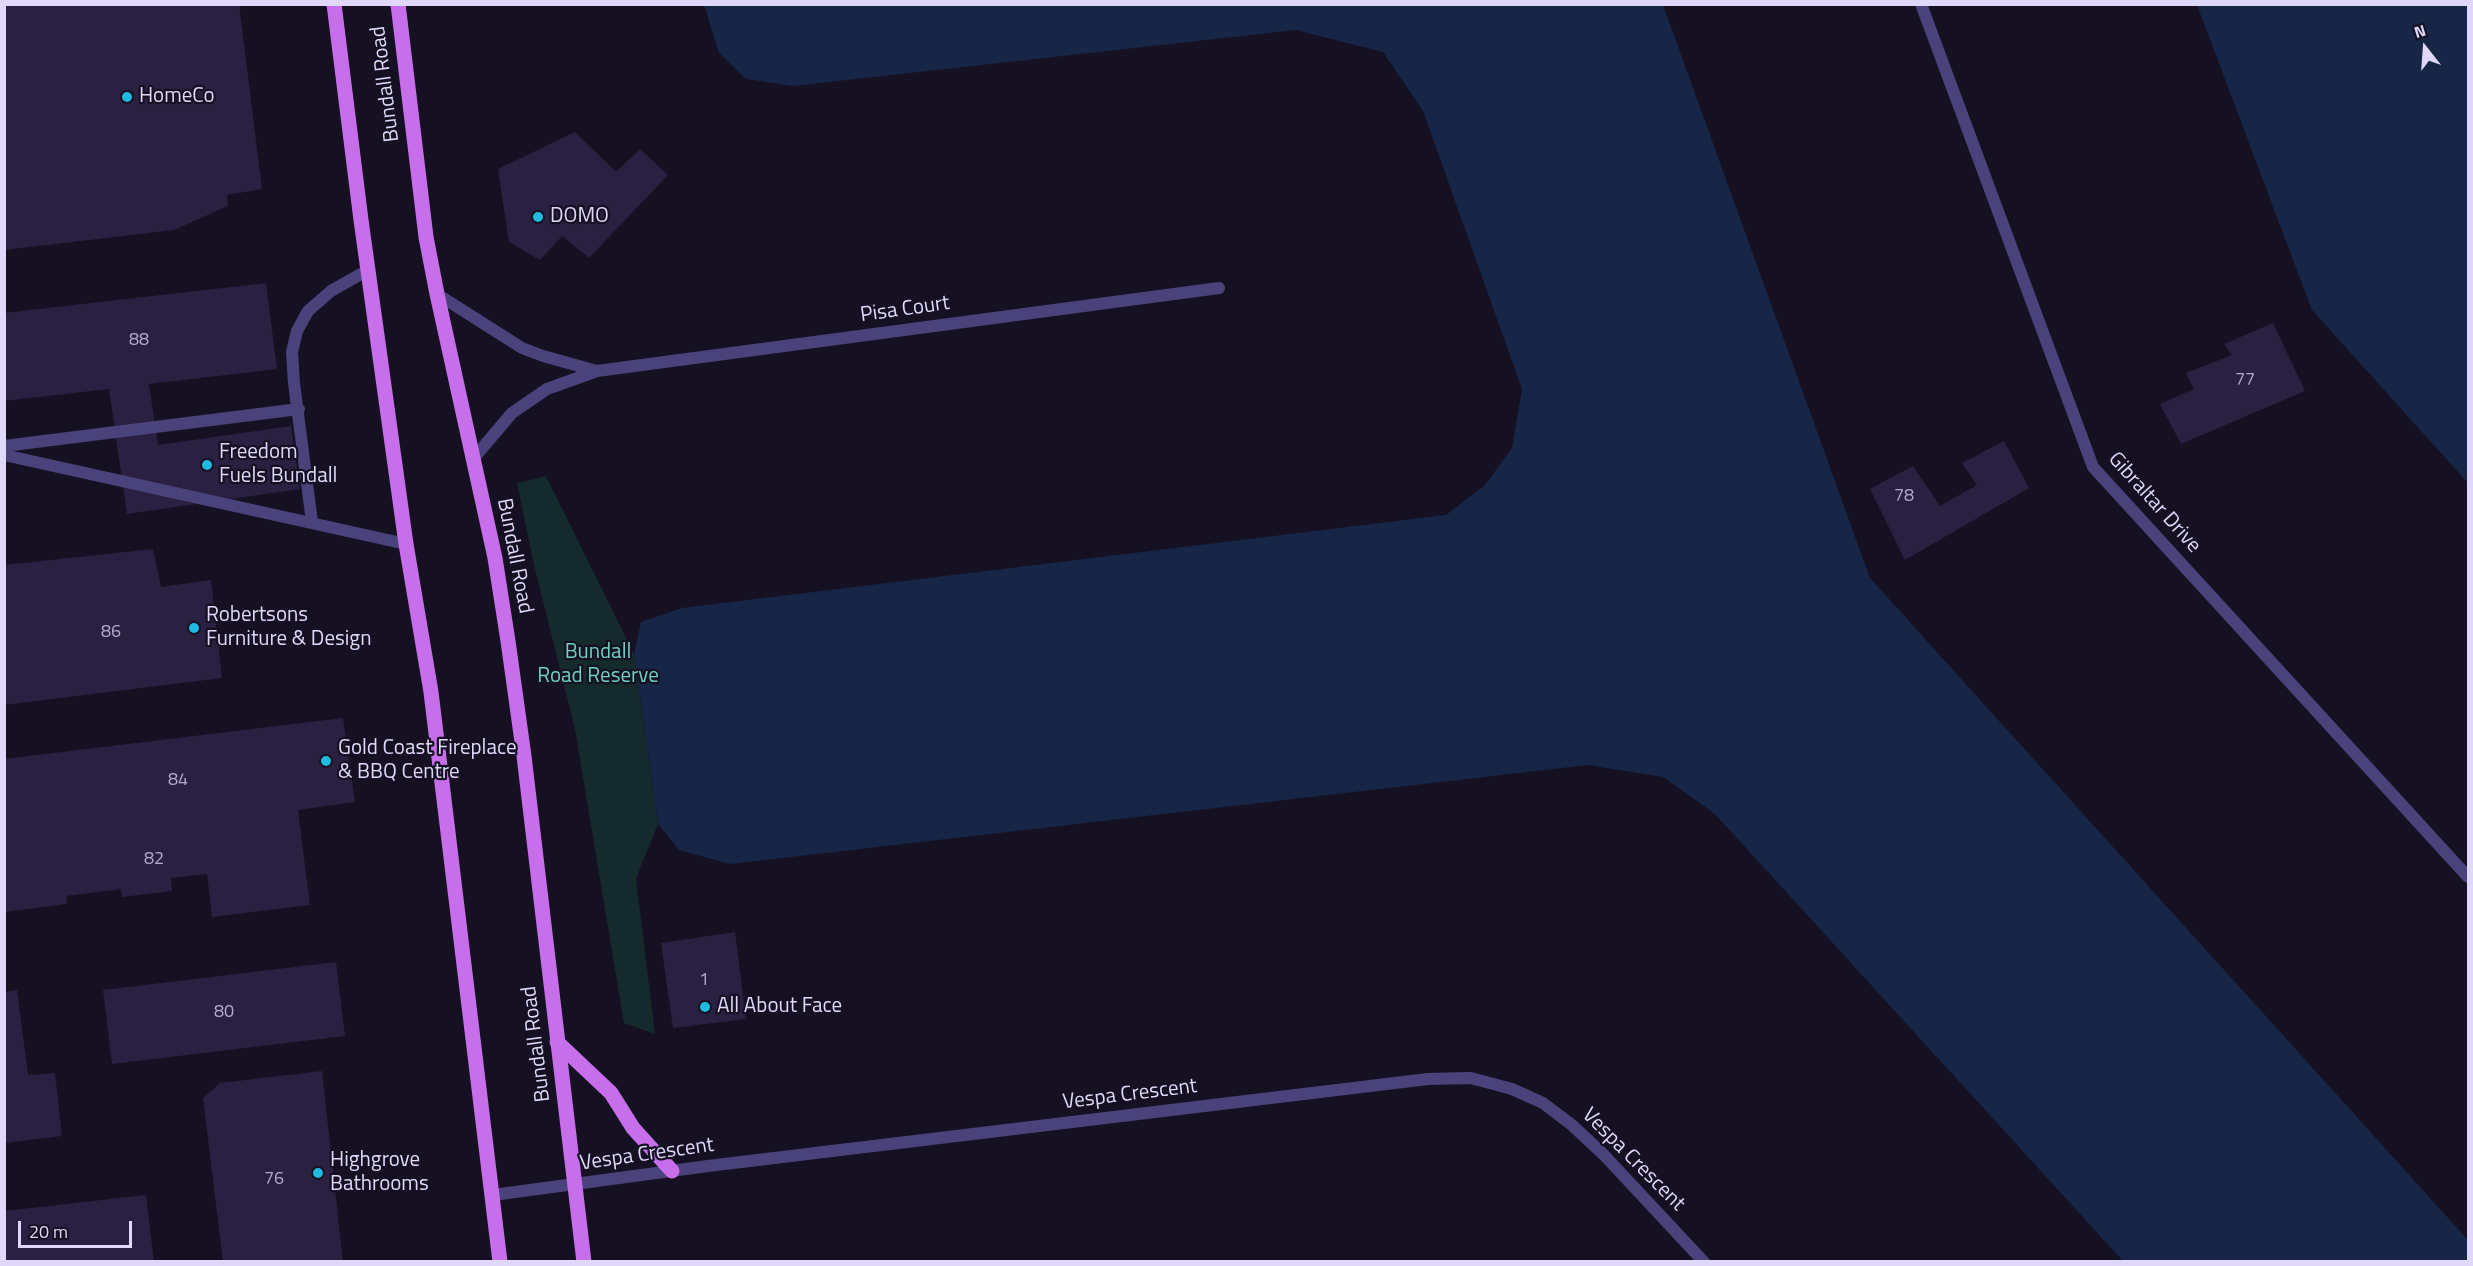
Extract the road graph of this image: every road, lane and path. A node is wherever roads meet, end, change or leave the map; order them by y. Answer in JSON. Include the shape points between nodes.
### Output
{"nodes":[{"id":1,"x":334,"y":4,"type":"edge"},
{"id":2,"x":398,"y":4,"type":"edge"},
{"id":3,"x":1921,"y":4,"type":"edge"},
{"id":4,"x":368,"y":270,"type":"junction"},
{"id":5,"x":1219,"y":288,"type":"dead end"},
{"id":6,"x":437,"y":294,"type":"junction"},
{"id":7,"x":597,"y":372,"type":"junction"},
{"id":8,"x":299,"y":409,"type":"junction"},
{"id":9,"x":4,"y":446,"type":"edge"},
{"id":10,"x":4,"y":455,"type":"edge"},
{"id":11,"x":473,"y":459,"type":"junction"},
{"id":12,"x":312,"y":522,"type":"junction"},
{"id":13,"x":406,"y":544,"type":"junction"},
{"id":14,"x":2469,"y":877,"type":"edge"},
{"id":15,"x":558,"y":1042,"type":"junction"},
{"id":16,"x":672,"y":1171,"type":"junction"},
{"id":17,"x":574,"y":1185,"type":"junction"},
{"id":18,"x":493,"y":1195,"type":"junction"},
{"id":19,"x":500,"y":1262,"type":"edge"},
{"id":20,"x":584,"y":1262,"type":"edge"},
{"id":21,"x":1704,"y":1262,"type":"edge"}],
"edges":[{"from":1,"to":4,"type":"main road","name":"Bundall Road"},
{"from":2,"to":6,"type":"main road","name":"Bundall Road"},
{"from":3,"to":14,"type":"street","name":"Gibraltar Drive","via":[[2093,467]]},
{"from":4,"to":8,"type":"street","via":[[331,291],[308,311],[297,331],[292,352]]},
{"from":4,"to":13,"type":"main road","name":"Bundall Road"},
{"from":5,"to":7,"type":"street","name":"Pisa Court"},
{"from":6,"to":7,"type":"street","name":"Pisa Court","via":[[522,348]]},
{"from":6,"to":11,"type":"main road","name":"Bundall Road"},
{"from":7,"to":11,"type":"street","name":"Pisa Court","via":[[547,389],[512,412]]},
{"from":8,"to":9,"type":"street"},
{"from":8,"to":12,"type":"street"},
{"from":10,"to":12,"type":"street"},
{"from":11,"to":15,"type":"main road","name":"Bundall Road","via":[[508,641]]},
{"from":12,"to":13,"type":"street"},
{"from":13,"to":18,"type":"main road","name":"Bundall Road","via":[[431,692]]},
{"from":15,"to":16,"type":"main road","via":[[611,1093],[633,1128]]},
{"from":15,"to":17,"type":"main road","name":"Bundall Road"},
{"from":16,"to":17,"type":"street","name":"Vespa Crescent"},
{"from":16,"to":21,"type":"street","name":"Vespa Crescent","via":[[1428,1079],[1471,1078],[1512,1089],[1543,1103],[1572,1125]]},
{"from":17,"to":18,"type":"street","name":"Vespa Crescent"},
{"from":17,"to":20,"type":"main road","name":"Bundall Road"},
{"from":18,"to":19,"type":"main road","name":"Bundall Road"}]}
